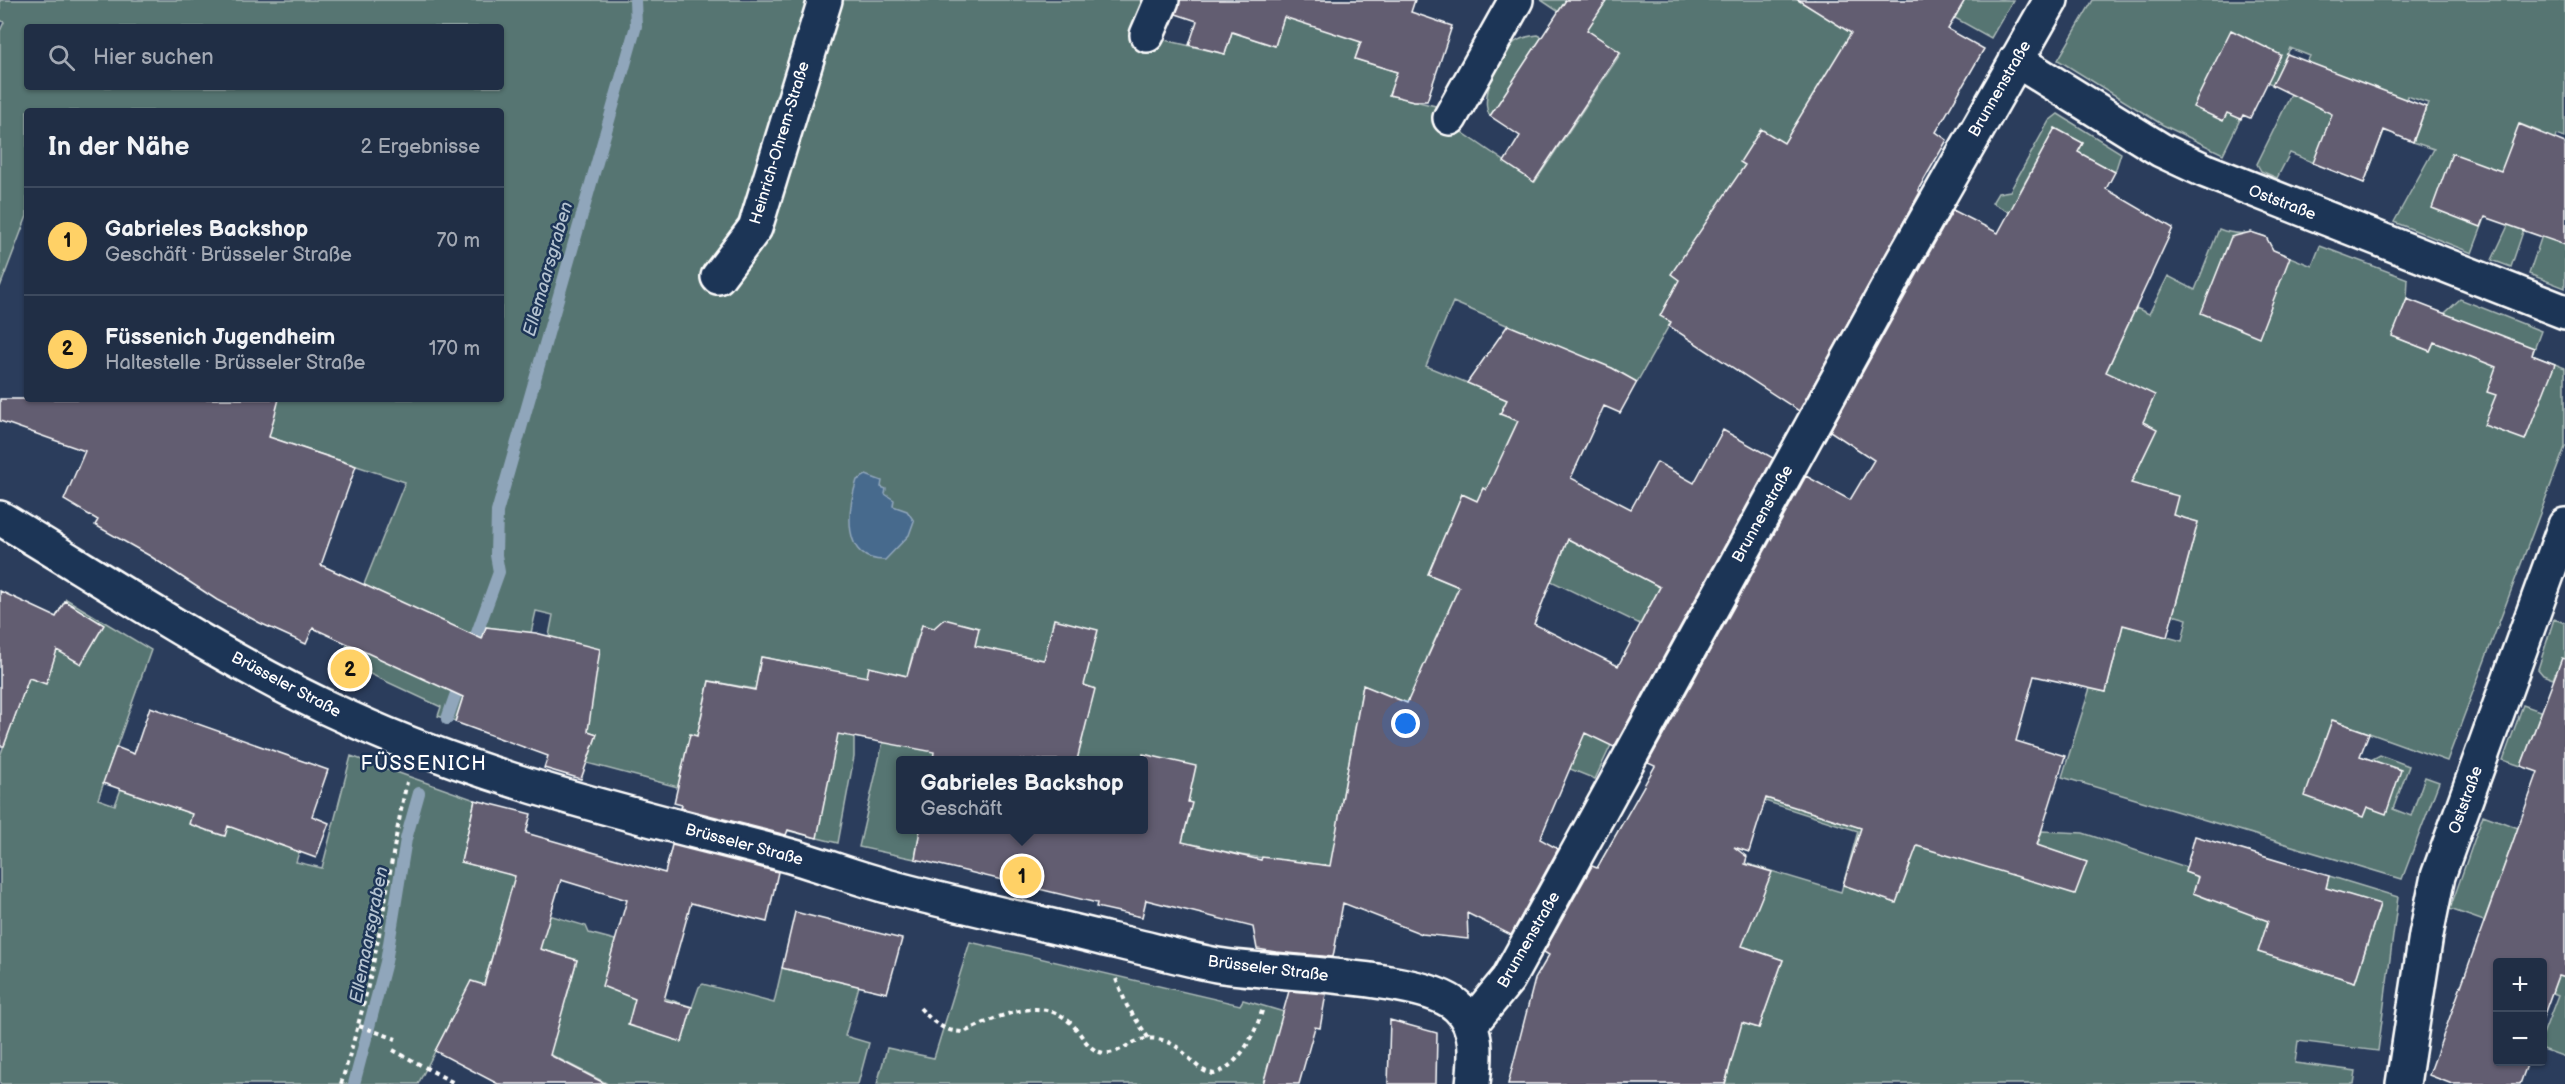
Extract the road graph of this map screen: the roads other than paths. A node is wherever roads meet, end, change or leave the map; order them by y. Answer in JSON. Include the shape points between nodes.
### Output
{"nodes":[{"id":1,"x":825,"y":0,"type":"edge"},
{"id":2,"x":1162,"y":0,"type":"edge"},
{"id":3,"x":1516,"y":0,"type":"edge"},
{"id":4,"x":2051,"y":0,"type":"edge"},
{"id":5,"x":1147,"y":35,"type":"dead end"},
{"id":6,"x":2016,"y":60,"type":"junction"},
{"id":7,"x":1450,"y":118,"type":"dead end"},
{"id":8,"x":718,"y":277,"type":"dead end"},
{"id":9,"x":2565,"y":312,"type":"edge"},
{"id":10,"x":0,"y":518,"type":"edge"},
{"id":11,"x":2565,"y":525,"type":"edge"},
{"id":12,"x":1470,"y":1024,"type":"junction"},
{"id":13,"x":1473,"y":1084,"type":"edge"},
{"id":14,"x":2403,"y":1084,"type":"edge"}],
"edges":[{"from":1,"to":8,"type":"street","name":"Heinrich-Ohrem-Straße","via":[[755,228]]},
{"from":2,"to":5,"type":"street"},
{"from":3,"to":7,"type":"street"},
{"from":4,"to":6,"type":"street","name":"Brunnenstraße"},
{"from":6,"to":9,"type":"street","name":"Oststraße","via":[[2161,150],[2206,171]]},
{"from":6,"to":12,"type":"street","name":"Brunnenstraße","via":[[1509,979]]},
{"from":10,"to":12,"type":"street","name":"Brüsseler Straße","via":[[254,670],[348,718],[415,746],[550,792],[785,854],[885,886],[1218,965],[1377,981],[1436,994],[1457,1005]]},
{"from":11,"to":14,"type":"street","name":"Oststraße","via":[[2438,876]]},
{"from":12,"to":13,"type":"street","via":[[1475,1047]]}]}
